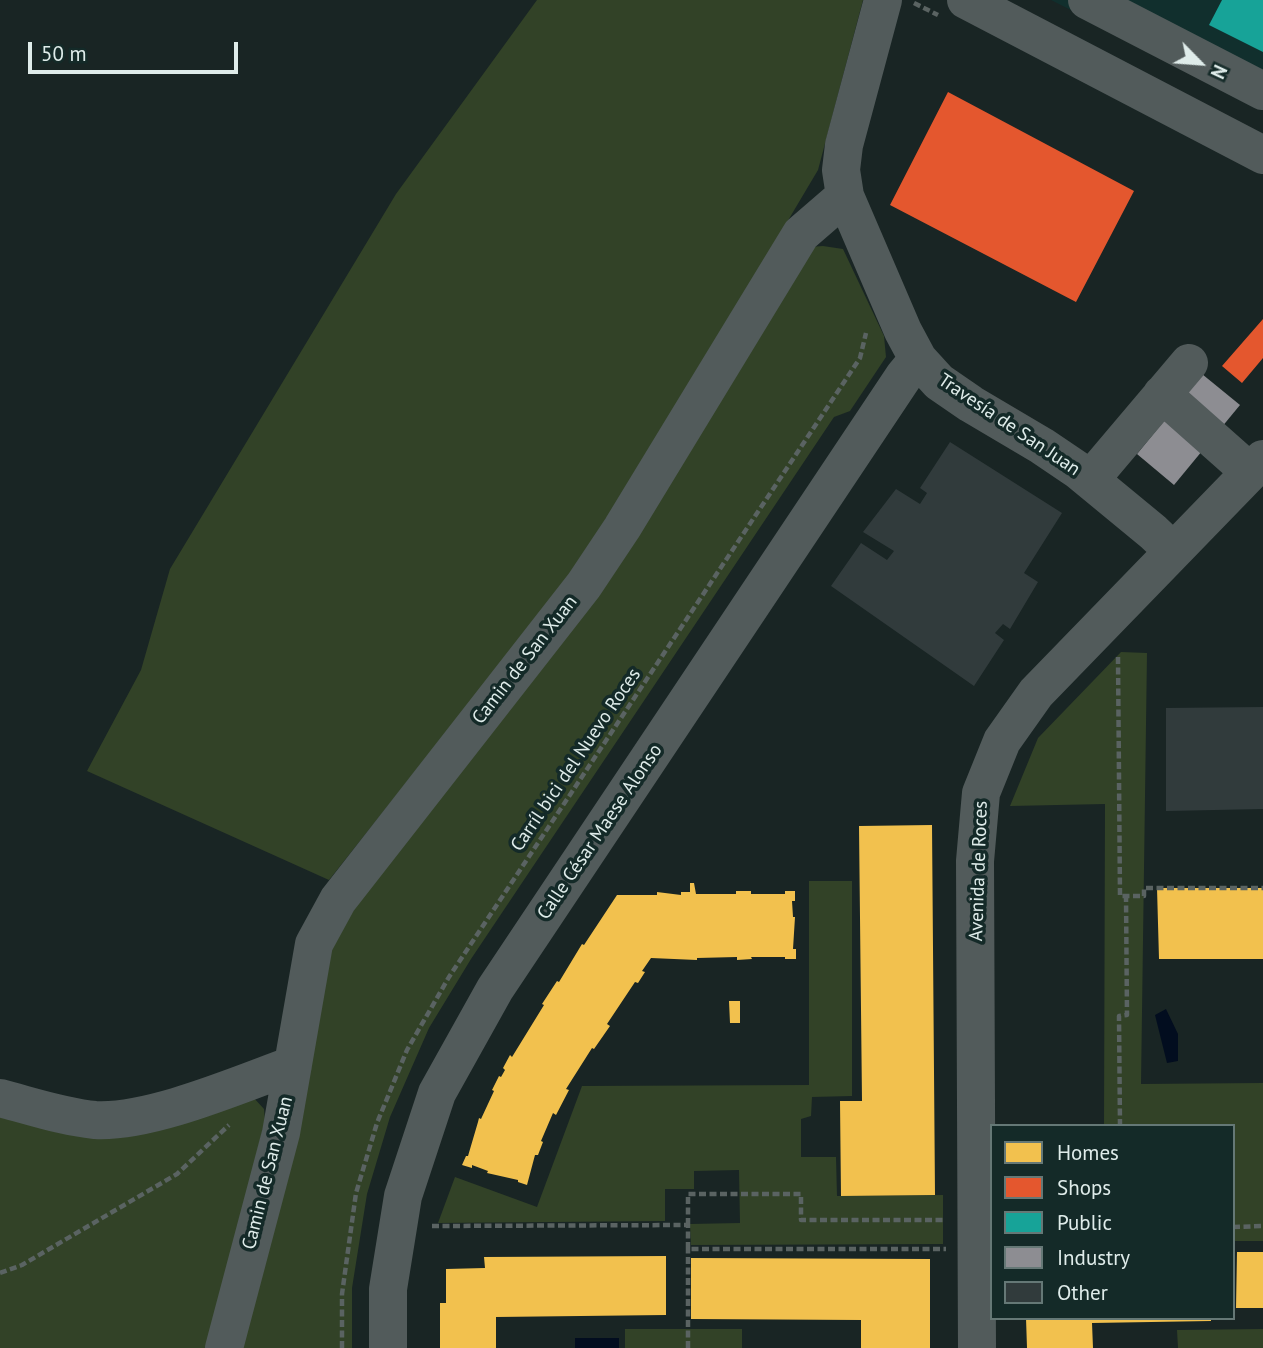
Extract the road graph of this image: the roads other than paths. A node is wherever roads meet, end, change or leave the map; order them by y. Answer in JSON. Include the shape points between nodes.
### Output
{"nodes":[{"id":1,"x":883,"y":0,"type":"edge"},
{"id":2,"x":966,"y":0,"type":"edge"},
{"id":3,"x":1087,"y":0,"type":"edge"},
{"id":4,"x":1139,"y":8,"type":"edge"},
{"id":5,"x":1263,"y":92,"type":"edge"},
{"id":6,"x":1262,"y":155,"type":"edge"},
{"id":7,"x":845,"y":196,"type":"junction"},
{"id":8,"x":918,"y":359,"type":"junction"},
{"id":9,"x":1189,"y":363,"type":"dead end"},
{"id":10,"x":1162,"y":394,"type":"junction"},
{"id":11,"x":1257,"y":466,"type":"edge"},
{"id":12,"x":1090,"y":480,"type":"junction"},
{"id":13,"x":1173,"y":551,"type":"junction"},
{"id":14,"x":293,"y":1065,"type":"junction"},
{"id":15,"x":0,"y":1098,"type":"edge"},
{"id":16,"x":224,"y":1348,"type":"edge"},
{"id":17,"x":388,"y":1348,"type":"edge"},
{"id":18,"x":977,"y":1348,"type":"edge"}],
"edges":[{"from":1,"to":7,"type":"street","via":[[844,145]]},
{"from":2,"to":6,"type":"street"},
{"from":3,"to":4,"type":"street"},
{"from":4,"to":5,"type":"street"},
{"from":7,"to":8,"type":"street","name":"Travesía de San Juan"},
{"from":7,"to":14,"type":"street","name":"Camin de San Xuan","via":[[801,234],[584,585],[338,900],[314,944]]},
{"from":8,"to":12,"type":"street","name":"Travesía de San Juan","via":[[939,382]]},
{"from":8,"to":17,"type":"street","name":"Calle César Maese Alonso","via":[[495,989],[437,1093],[403,1196],[388,1289]]},
{"from":9,"to":10,"type":"street"},
{"from":10,"to":11,"type":"street"},
{"from":10,"to":12,"type":"street"},
{"from":11,"to":13,"type":"street","name":"Avenida de Roces"},
{"from":12,"to":13,"type":"street","name":"Travesía de San Juan"},
{"from":13,"to":18,"type":"street","name":"Avenida de Roces","via":[[1036,693],[1002,741],[981,793],[975,861]]},
{"from":14,"to":15,"type":"street","via":[[163,1110],[123,1118],[65,1115]]},
{"from":14,"to":16,"type":"street","name":"Camin de San Xuan","via":[[281,1133]]}]}
